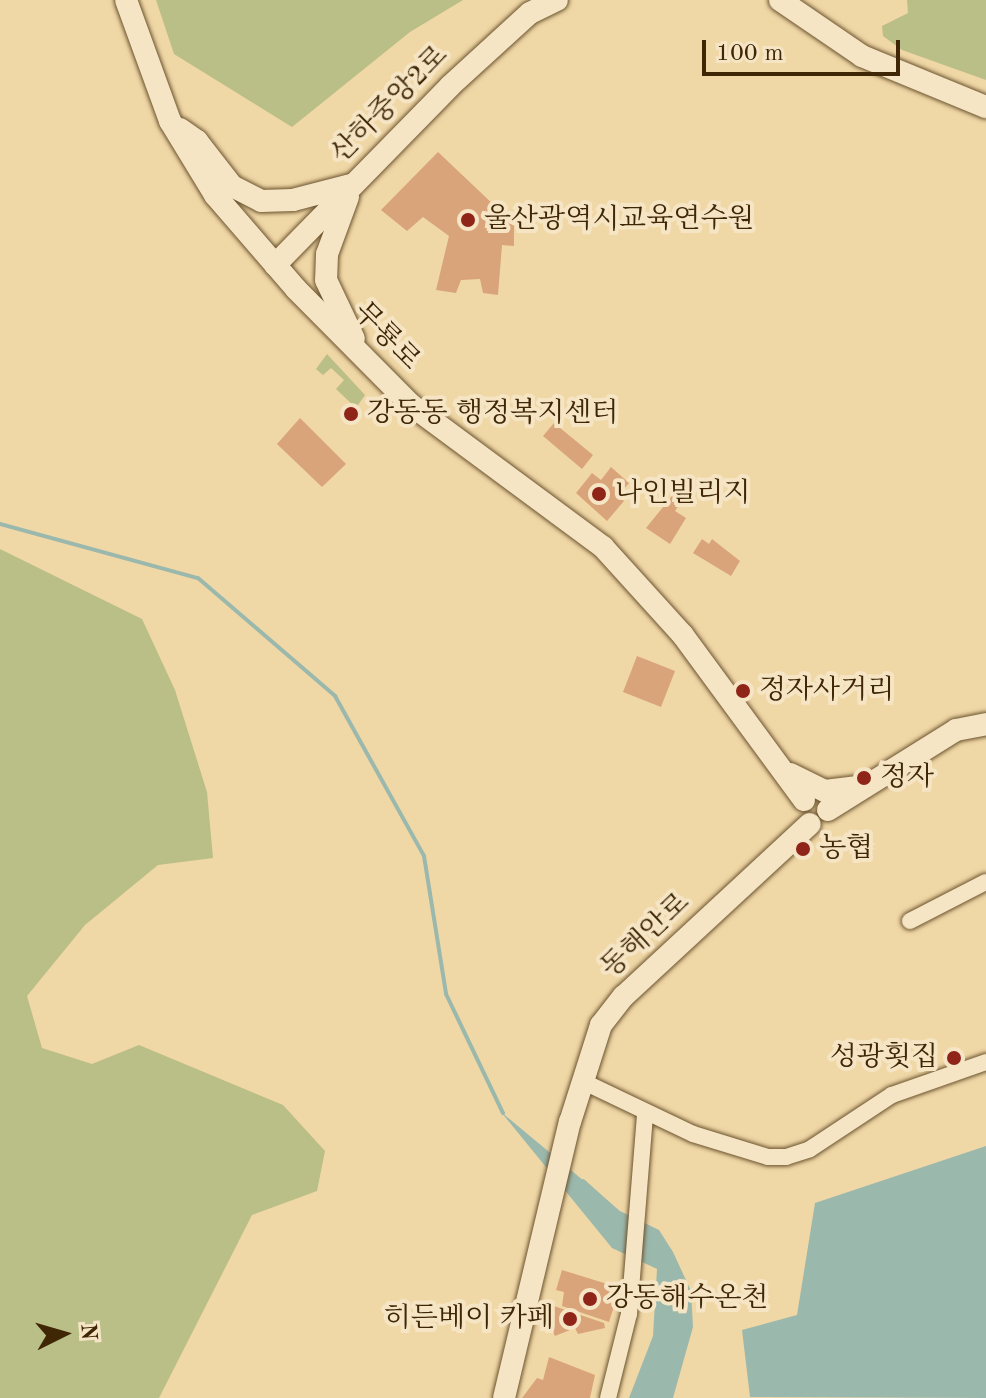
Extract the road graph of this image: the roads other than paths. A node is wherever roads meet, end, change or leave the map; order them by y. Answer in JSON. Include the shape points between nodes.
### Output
{"nodes":[{"id":1,"x":126,"y":0,"type":"edge"},
{"id":2,"x":557,"y":0,"type":"edge"},
{"id":3,"x":780,"y":0,"type":"edge"},
{"id":4,"x":986,"y":107,"type":"edge"},
{"id":5,"x":170,"y":121,"type":"junction"},
{"id":6,"x":353,"y":184,"type":"junction"},
{"id":7,"x":275,"y":265,"type":"junction"},
{"id":8,"x":358,"y":351,"type":"junction"},
{"id":9,"x":986,"y":724,"type":"edge"},
{"id":10,"x":781,"y":768,"type":"junction"},
{"id":11,"x":871,"y":783,"type":"junction"},
{"id":12,"x":804,"y":800,"type":"junction"},
{"id":13,"x":828,"y":810,"type":"junction"},
{"id":14,"x":810,"y":824,"type":"junction"},
{"id":15,"x":986,"y":882,"type":"edge"},
{"id":16,"x":910,"y":921,"type":"dead end"},
{"id":17,"x":986,"y":1062,"type":"edge"},
{"id":18,"x":582,"y":1081,"type":"junction"},
{"id":19,"x":645,"y":1115,"type":"junction"},
{"id":20,"x":504,"y":1398,"type":"edge"},
{"id":21,"x":608,"y":1398,"type":"edge"}],
"edges":[{"from":1,"to":5,"type":"main road","name":"무룡로"},
{"from":2,"to":6,"type":"main road","name":"산하중앙2로","via":[[530,13],[494,45]]},
{"from":3,"to":4,"type":"main road","via":[[862,56]]},
{"from":5,"to":6,"type":"main road","via":[[197,141],[232,186],[261,201],[293,200]]},
{"from":5,"to":7,"type":"main road","name":"무룡로","via":[[215,195]]},
{"from":6,"to":7,"type":"main road","name":"산하중앙2로"},
{"from":6,"to":8,"type":"main road","via":[[331,239],[326,269],[332,299],[350,326]]},
{"from":7,"to":8,"type":"main road","name":"무룡로"},
{"from":8,"to":10,"type":"main road","name":"무룡로","via":[[440,429],[603,547],[682,634]]},
{"from":9,"to":11,"type":"main road","via":[[956,730]]},
{"from":10,"to":11,"type":"main road","via":[[825,791]]},
{"from":10,"to":12,"type":"main road","name":"무룡로"},
{"from":11,"to":13,"type":"main road"},
{"from":12,"to":13,"type":"main road","via":[[819,797]]},
{"from":12,"to":14,"type":"main road","via":[[800,813]]},
{"from":13,"to":14,"type":"main road","via":[[823,821]]},
{"from":14,"to":18,"type":"main road","name":"동해안로","via":[[624,996],[601,1025]]},
{"from":15,"to":16,"type":"street"},
{"from":17,"to":19,"type":"street","via":[[892,1095],[810,1149],[786,1157],[723,1144]]},
{"from":18,"to":19,"type":"street"},
{"from":18,"to":20,"type":"main road","name":"동해안로"},
{"from":19,"to":21,"type":"street","via":[[635,1262]]}]}
